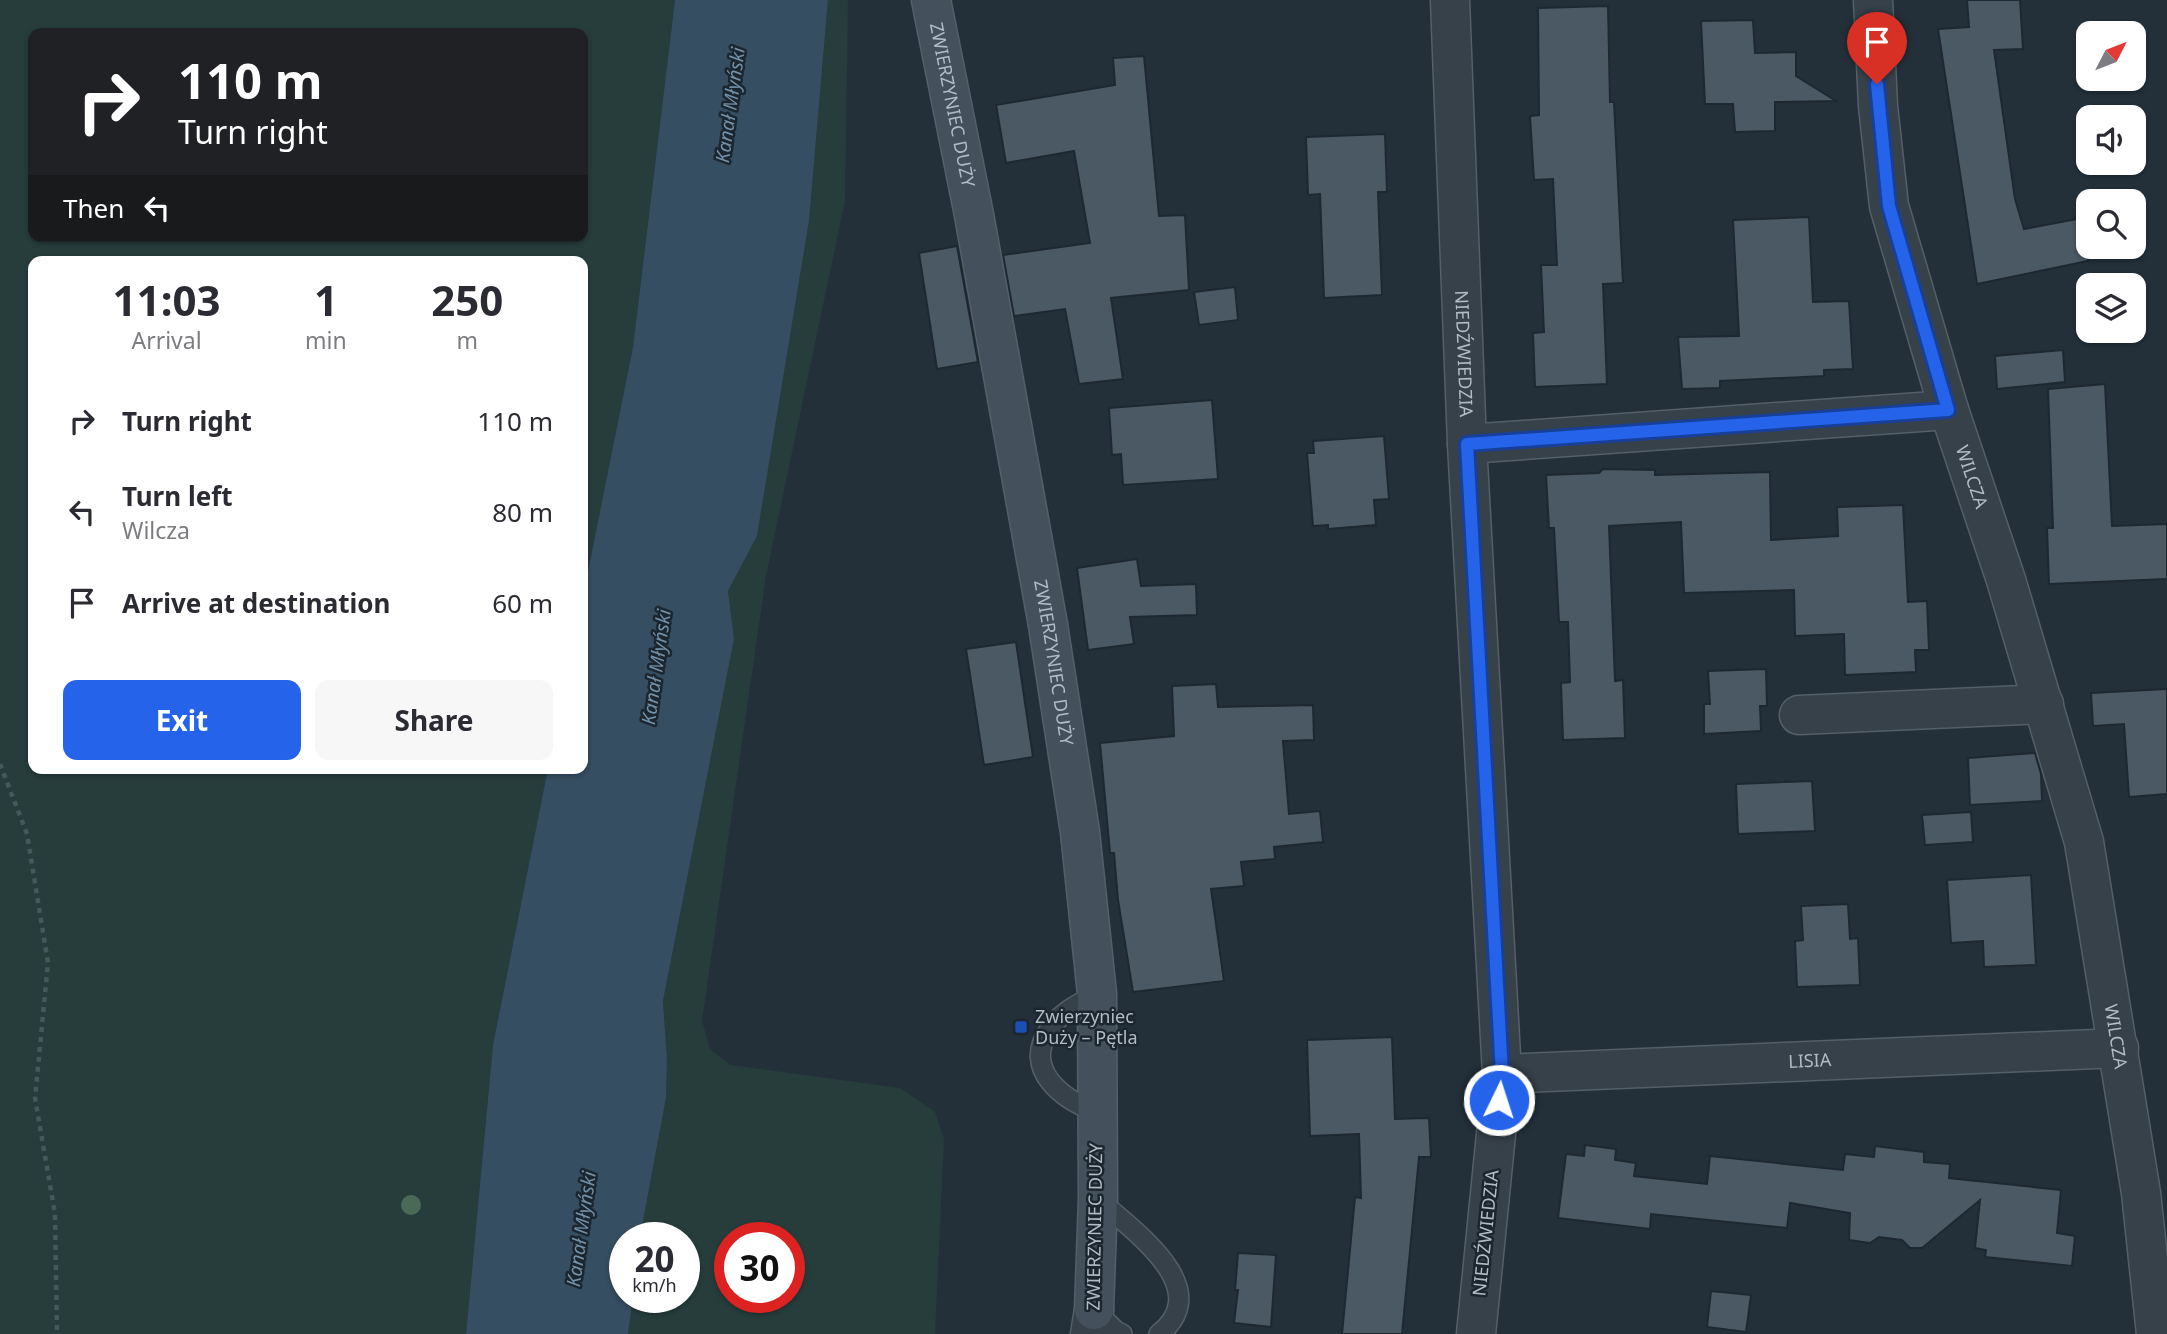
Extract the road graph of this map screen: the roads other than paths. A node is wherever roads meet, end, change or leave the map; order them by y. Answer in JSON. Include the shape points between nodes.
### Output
{"nodes":[{"id":1,"x":931,"y":0,"type":"edge"},
{"id":2,"x":1450,"y":0,"type":"edge"},
{"id":3,"x":1873,"y":0,"type":"edge"},
{"id":4,"x":1948,"y":410,"type":"junction"},
{"id":5,"x":1467,"y":444,"type":"junction"},
{"id":6,"x":2044,"y":704,"type":"junction"},
{"id":7,"x":1799,"y":715,"type":"dead end"},
{"id":8,"x":1097,"y":993,"type":"junction"},
{"id":9,"x":2119,"y":1048,"type":"junction"},
{"id":10,"x":1502,"y":1074,"type":"junction"},
{"id":11,"x":1097,"y":1112,"type":"junction"},
{"id":12,"x":1098,"y":1199,"type":"junction"},
{"id":13,"x":1102,"y":1326,"type":"edge"},
{"id":14,"x":1159,"y":1334,"type":"edge"},
{"id":15,"x":1476,"y":1334,"type":"edge"},
{"id":16,"x":2156,"y":1334,"type":"edge"}],
"edges":[{"from":1,"to":8,"type":"street","name":"ZWIERZYNIEC DUŻY","via":[[1048,625],[1080,832]]},
{"from":2,"to":5,"type":"street","name":"NIEDŹWIEDZIA"},
{"from":3,"to":4,"type":"street","name":"WILCZA","via":[[1889,206]]},
{"from":4,"to":5,"type":"street"},
{"from":4,"to":6,"type":"street","name":"WILCZA"},
{"from":5,"to":10,"type":"street","name":"NIEDŹWIEDZIA"},
{"from":6,"to":7,"type":"street"},
{"from":6,"to":9,"type":"street","name":"WILCZA","via":[[2084,842]]},
{"from":8,"to":11,"type":"street","name":"ZWIERZYNIEC DUŻY"},
{"from":8,"to":11,"type":"lane","via":[[1067,1011],[1048,1030],[1040,1053],[1046,1075],[1058,1092]]},
{"from":9,"to":10,"type":"street","name":"LISIA"},
{"from":9,"to":16,"type":"street","name":"WILCZA"},
{"from":10,"to":15,"type":"street","name":"NIEDŹWIEDZIA"},
{"from":11,"to":12,"type":"street","name":"ZWIERZYNIEC DUŻY"},
{"from":12,"to":13,"type":"street","name":"ZWIERZYNIEC DUŻY"},
{"from":12,"to":14,"type":"lane","via":[[1160,1254],[1176,1282],[1178,1304],[1171,1324]]}]}
